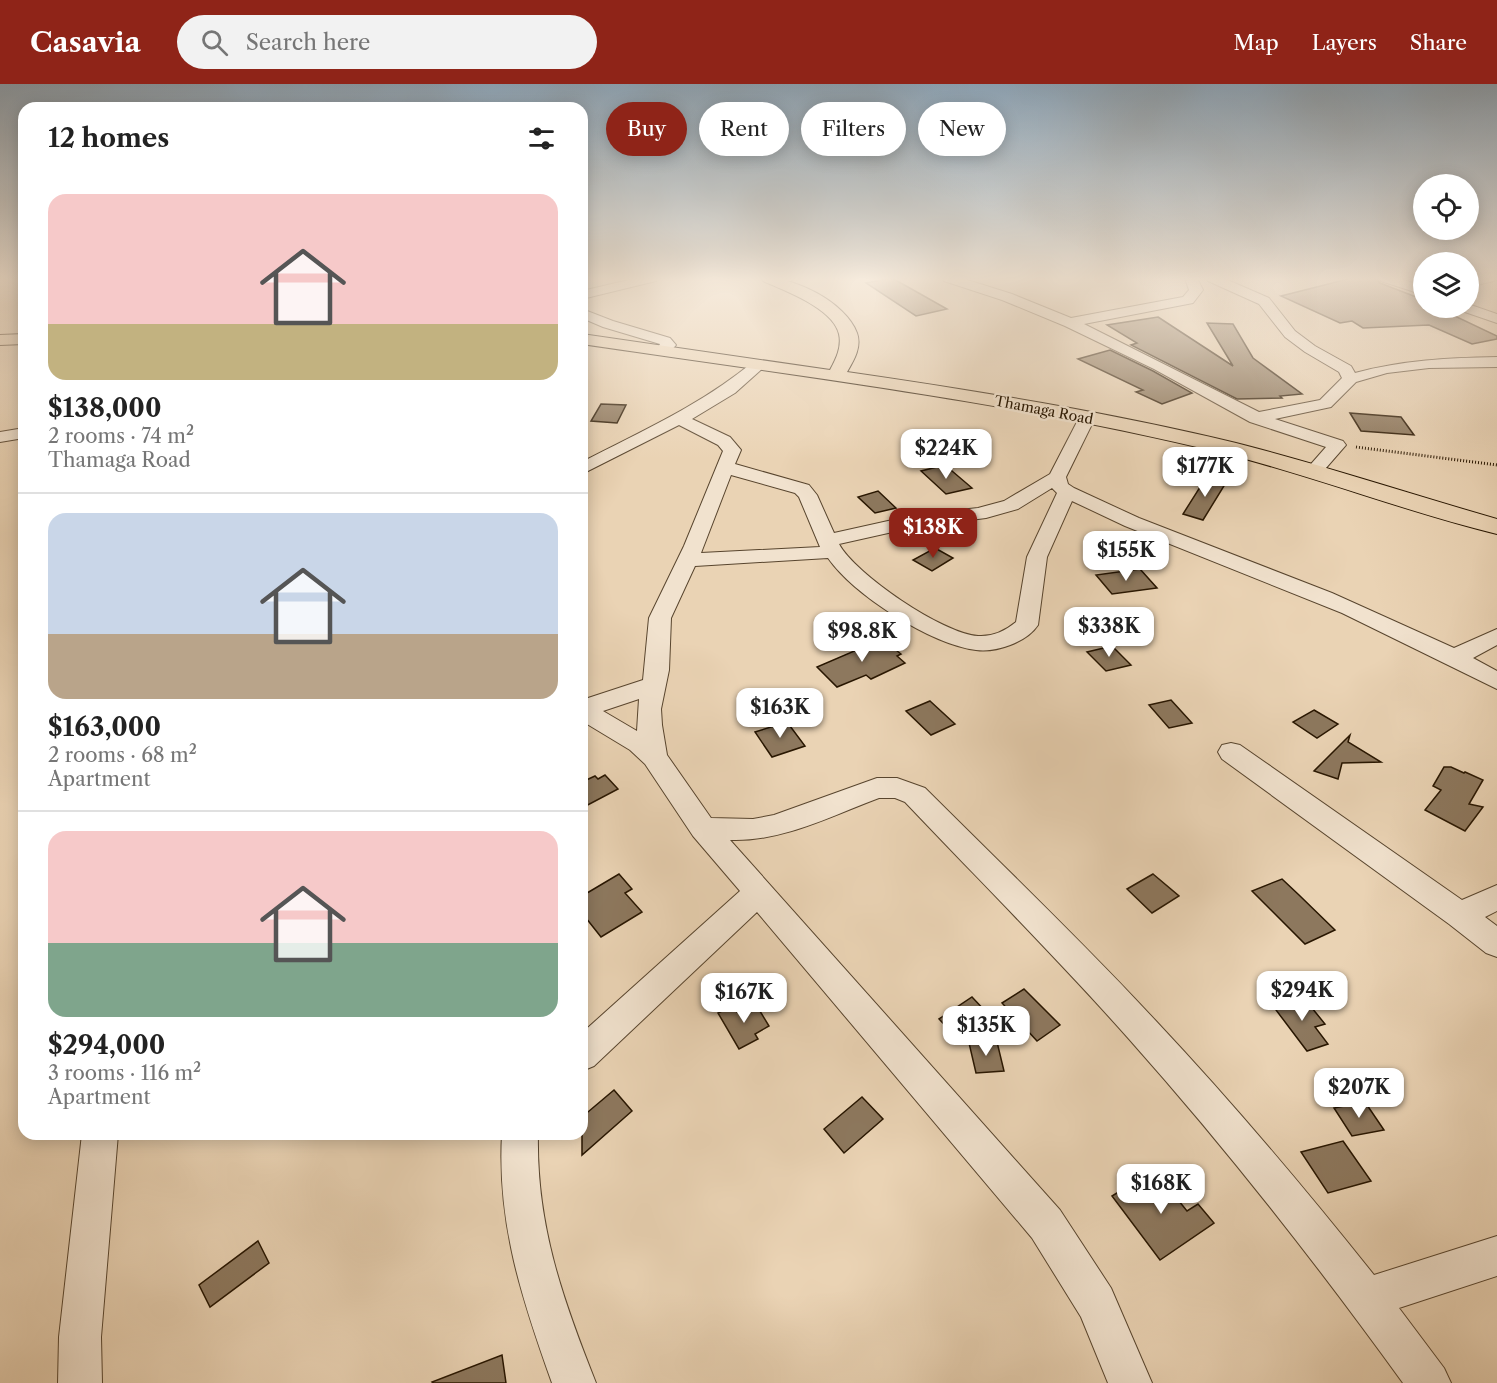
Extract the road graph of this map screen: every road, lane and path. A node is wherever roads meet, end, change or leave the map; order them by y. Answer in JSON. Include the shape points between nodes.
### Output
{"nodes":[{"id":1,"x":18,"y":339,"type":"edge"},
{"id":2,"x":657,"y":339,"type":"edge"},
{"id":3,"x":849,"y":339,"type":"edge"},
{"id":4,"x":1102,"y":339,"type":"edge"},
{"id":5,"x":1296,"y":339,"type":"edge"},
{"id":6,"x":0,"y":340,"type":"edge"},
{"id":7,"x":588,"y":340,"type":"edge"},
{"id":8,"x":663,"y":351,"type":"junction"},
{"id":9,"x":1497,"y":362,"type":"edge"},
{"id":10,"x":758,"y":365,"type":"junction"},
{"id":11,"x":836,"y":376,"type":"junction"},
{"id":12,"x":1350,"y":379,"type":"junction"},
{"id":13,"x":1087,"y":418,"type":"junction"},
{"id":14,"x":1256,"y":418,"type":"junction"},
{"id":15,"x":679,"y":419,"type":"junction"},
{"id":16,"x":18,"y":434,"type":"edge"},
{"id":17,"x":0,"y":437,"type":"edge"},
{"id":18,"x":1337,"y":445,"type":"junction"},
{"id":19,"x":1497,"y":465,"type":"edge"},
{"id":20,"x":588,"y":466,"type":"edge"},
{"id":21,"x":725,"y":467,"type":"junction"},
{"id":22,"x":1313,"y":472,"type":"junction"},
{"id":23,"x":1062,"y":484,"type":"junction"},
{"id":24,"x":1497,"y":527,"type":"edge"},
{"id":25,"x":831,"y":546,"type":"junction"},
{"id":26,"x":687,"y":560,"type":"junction"},
{"id":27,"x":1497,"y":636,"type":"edge"},
{"id":28,"x":1454,"y":658,"type":"junction"},
{"id":29,"x":1497,"y":681,"type":"edge"},
{"id":30,"x":654,"y":685,"type":"junction"},
{"id":31,"x":588,"y":707,"type":"edge"},
{"id":32,"x":588,"y":713,"type":"edge"},
{"id":33,"x":1231,"y":752,"type":"dead end"},
{"id":34,"x":654,"y":756,"type":"junction"},
{"id":35,"x":703,"y":828,"type":"junction"},
{"id":36,"x":759,"y":892,"type":"junction"},
{"id":37,"x":1497,"y":897,"type":"edge"},
{"id":38,"x":1460,"y":915,"type":"junction"},
{"id":39,"x":1497,"y":944,"type":"edge"},
{"id":40,"x":588,"y":1049,"type":"edge"},
{"id":41,"x":99,"y":1140,"type":"edge"},
{"id":42,"x":520,"y":1140,"type":"edge"},
{"id":43,"x":1497,"y":1256,"type":"edge"},
{"id":44,"x":1367,"y":1298,"type":"junction"},
{"id":45,"x":80,"y":1383,"type":"edge"},
{"id":46,"x":574,"y":1383,"type":"edge"},
{"id":47,"x":1130,"y":1383,"type":"edge"},
{"id":48,"x":1429,"y":1383,"type":"edge"}],
"edges":[{"from":1,"to":6,"type":"main road"},
{"from":2,"to":8,"type":"street","via":[[669,345]]},
{"from":3,"to":11,"type":"main road"},
{"from":4,"to":14,"type":"street"},
{"from":5,"to":12,"type":"street","via":[[1346,369]]},
{"from":7,"to":8,"type":"main road","name":"Thamaga Road"},
{"from":8,"to":10,"type":"main road","name":"Thamaga Road"},
{"from":9,"to":12,"type":"street","via":[[1429,363]]},
{"from":10,"to":11,"type":"main road","name":"Thamaga Road"},
{"from":10,"to":15,"type":"street","via":[[729,390]]},
{"from":11,"to":13,"type":"main road","name":"Thamaga Road"},
{"from":12,"to":14,"type":"street","via":[[1325,404]]},
{"from":13,"to":22,"type":"main road","name":"Thamaga Road","via":[[1232,449]]},
{"from":13,"to":23,"type":"street"},
{"from":14,"to":18,"type":"street"},
{"from":15,"to":20,"type":"street"},
{"from":15,"to":21,"type":"street","via":[[730,445],[732,450]]},
{"from":16,"to":17,"type":"street"},
{"from":18,"to":19,"type":"path"},
{"from":18,"to":22,"type":"street"},
{"from":21,"to":25,"type":"street","via":[[802,489]]},
{"from":21,"to":26,"type":"street"},
{"from":22,"to":24,"type":"main road","name":"Thamaga Road"},
{"from":23,"to":25,"type":"street","via":[[979,514],[915,521]]},
{"from":23,"to":25,"type":"street","via":[[1037,557],[1027,625],[1016,635],[999,640],[977,643],[941,632],[850,572]]},
{"from":23,"to":28,"type":"street","via":[[1112,514],[1298,586]]},
{"from":25,"to":26,"type":"street"},
{"from":26,"to":30,"type":"street","via":[[660,618]]},
{"from":27,"to":28,"type":"street"},
{"from":28,"to":29,"type":"street"},
{"from":30,"to":31,"type":"street"},
{"from":30,"to":34,"type":"street","via":[[649,724]]},
{"from":32,"to":34,"type":"street"},
{"from":33,"to":38,"type":"street"},
{"from":34,"to":35,"type":"street"},
{"from":35,"to":36,"type":"street"},
{"from":35,"to":44,"type":"street","via":[[753,830],[777,825],[877,788],[897,788],[915,795],[1171,1062],[1229,1127]]},
{"from":36,"to":40,"type":"street"},
{"from":36,"to":47,"type":"street","via":[[1046,1224],[1096,1303]]},
{"from":37,"to":38,"type":"street"},
{"from":38,"to":39,"type":"street"},
{"from":41,"to":45,"type":"street","via":[[80,1337]]},
{"from":42,"to":46,"type":"street","via":[[528,1249],[540,1294]]},
{"from":43,"to":44,"type":"street"},
{"from":44,"to":48,"type":"street"}]}
